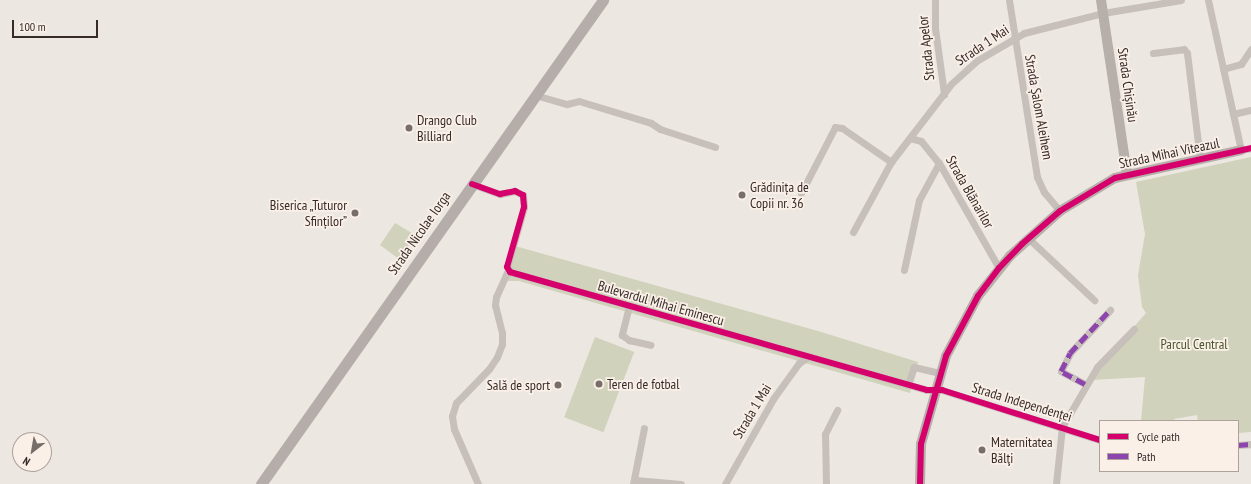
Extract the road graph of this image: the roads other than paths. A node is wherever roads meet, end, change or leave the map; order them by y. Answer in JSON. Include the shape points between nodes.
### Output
{"nodes":[{"id":1,"x":603,"y":0,"type":"edge"},
{"id":2,"x":935,"y":0,"type":"edge"},
{"id":3,"x":1009,"y":0,"type":"edge"},
{"id":4,"x":1101,"y":0,"type":"edge"},
{"id":5,"x":1181,"y":0,"type":"edge"},
{"id":6,"x":1208,"y":0,"type":"edge"},
{"id":7,"x":1103,"y":13,"type":"junction"},
{"id":8,"x":1014,"y":37,"type":"junction"},
{"id":9,"x":1251,"y":49,"type":"edge"},
{"id":10,"x":1153,"y":53,"type":"dead end"},
{"id":11,"x":1223,"y":69,"type":"junction"},
{"id":12,"x":944,"y":94,"type":"junction"},
{"id":13,"x":535,"y":95,"type":"junction"},
{"id":14,"x":1251,"y":110,"type":"edge"},
{"id":15,"x":1233,"y":114,"type":"junction"},
{"id":16,"x":910,"y":138,"type":"junction"},
{"id":17,"x":715,"y":147,"type":"dead end"},
{"id":18,"x":1246,"y":149,"type":"edge"},
{"id":19,"x":1200,"y":159,"type":"junction"},
{"id":20,"x":891,"y":162,"type":"junction"},
{"id":21,"x":939,"y":163,"type":"junction"},
{"id":22,"x":1127,"y":174,"type":"junction"},
{"id":23,"x":472,"y":184,"type":"junction"},
{"id":24,"x":801,"y":193,"type":"dead end"},
{"id":25,"x":1060,"y":211,"type":"junction"},
{"id":26,"x":853,"y":232,"type":"dead end"},
{"id":27,"x":1028,"y":238,"type":"junction"},
{"id":28,"x":999,"y":268,"type":"junction"},
{"id":29,"x":508,"y":270,"type":"junction"},
{"id":30,"x":904,"y":270,"type":"dead end"},
{"id":31,"x":1094,"y":300,"type":"dead end"},
{"id":32,"x":629,"y":306,"type":"junction"},
{"id":33,"x":1110,"y":310,"type":"dead end"},
{"id":34,"x":1134,"y":329,"type":"dead end"},
{"id":35,"x":650,"y":345,"type":"dead end"},
{"id":36,"x":808,"y":357,"type":"junction"},
{"id":37,"x":940,"y":373,"type":"junction"},
{"id":38,"x":1085,"y":384,"type":"junction"},
{"id":39,"x":908,"y":385,"type":"junction"},
{"id":40,"x":936,"y":389,"type":"junction"},
{"id":41,"x":837,"y":410,"type":"dead end"},
{"id":42,"x":1062,"y":427,"type":"junction"},
{"id":43,"x":644,"y":428,"type":"dead end"},
{"id":44,"x":1099,"y":440,"type":"edge"},
{"id":45,"x":1251,"y":444,"type":"edge"},
{"id":46,"x":1239,"y":445,"type":"edge"},
{"id":47,"x":634,"y":482,"type":"edge"},
{"id":48,"x":261,"y":484,"type":"edge"},
{"id":49,"x":478,"y":484,"type":"edge"},
{"id":50,"x":681,"y":484,"type":"edge"},
{"id":51,"x":725,"y":484,"type":"edge"},
{"id":52,"x":826,"y":484,"type":"edge"},
{"id":53,"x":920,"y":484,"type":"edge"},
{"id":54,"x":1056,"y":484,"type":"edge"}],
"edges":[{"from":1,"to":13,"type":"main road","name":"Strada Nicolae Iorga"},
{"from":2,"to":12,"type":"street","name":"Strada Apelor"},
{"from":3,"to":8,"type":"street","name":"Strada Șalom Aleihem"},
{"from":4,"to":7,"type":"street","name":"Strada Chișinău"},
{"from":5,"to":7,"type":"street","name":"Strada 1 Mai"},
{"from":6,"to":11,"type":"street"},
{"from":7,"to":8,"type":"street","name":"Strada 1 Mai"},
{"from":7,"to":22,"type":"street","name":"Strada Chișinău"},
{"from":8,"to":12,"type":"street","name":"Strada 1 Mai","via":[[972,64]]},
{"from":8,"to":25,"type":"street","name":"Strada Șalom Aleihem","via":[[1037,177],[1044,192]]},
{"from":9,"to":11,"type":"street","via":[[1241,64]]},
{"from":10,"to":19,"type":"street","via":[[1184,49],[1187,52]]},
{"from":11,"to":15,"type":"street"},
{"from":12,"to":16,"type":"street","name":"Strada 1 Mai"},
{"from":13,"to":17,"type":"street","via":[[567,104],[579,101],[651,123],[660,129]]},
{"from":13,"to":23,"type":"main road","name":"Strada Nicolae Iorga"},
{"from":14,"to":15,"type":"street"},
{"from":15,"to":18,"type":"street"},
{"from":16,"to":20,"type":"street","name":"Strada 1 Mai"},
{"from":16,"to":21,"type":"street","name":"Strada Blănarilor","via":[[921,141]]},
{"from":18,"to":19,"type":"street","name":"Strada Mihai Viteazul"},
{"from":19,"to":22,"type":"street","name":"Strada Mihai Viteazul"},
{"from":20,"to":24,"type":"street","via":[[836,126],[827,138]]},
{"from":20,"to":26,"type":"street","name":"Strada 1 Mai"},
{"from":21,"to":28,"type":"street","name":"Strada Blănarilor"},
{"from":21,"to":30,"type":"street","via":[[919,200]]},
{"from":22,"to":25,"type":"street","name":"Strada Mihai Viteazul","via":[[1104,183]]},
{"from":23,"to":29,"type":"street","via":[[492,192],[503,194],[515,191],[523,195],[524,207]]},
{"from":23,"to":48,"type":"main road","name":"Strada Nicolae Iorga"},
{"from":25,"to":27,"type":"street","name":"Strada Mihai Viteazul"},
{"from":27,"to":28,"type":"street","name":"Strada Mihai Viteazul"},
{"from":27,"to":31,"type":"street"},
{"from":28,"to":37,"type":"street","name":"Strada Mihai Viteazul","via":[[962,322]]},
{"from":29,"to":32,"type":"street","name":"Bulevardul Mihai Eminescu"},
{"from":29,"to":49,"type":"street","via":[[495,301],[502,344],[489,369],[456,403],[452,416],[454,429]]},
{"from":32,"to":35,"type":"street","via":[[622,335],[628,340]]},
{"from":32,"to":36,"type":"street","name":"Bulevardul Mihai Eminescu"},
{"from":33,"to":38,"type":"street","via":[[1070,353],[1061,372]]},
{"from":34,"to":38,"type":"street","via":[[1097,367]]},
{"from":36,"to":39,"type":"street","name":"Bulevardul Mihai Eminescu"},
{"from":36,"to":51,"type":"street","name":"Strada 1 Mai","via":[[799,363],[773,400]]},
{"from":37,"to":39,"type":"street","via":[[914,368]]},
{"from":37,"to":40,"type":"street","name":"Strada Mihai Viteazul"},
{"from":38,"to":42,"type":"street"},
{"from":39,"to":40,"type":"street","name":"Bulevardul Mihai Eminescu","via":[[927,390]]},
{"from":40,"to":42,"type":"street","name":"Strada Independenței"},
{"from":40,"to":53,"type":"street","name":"Strada Mihai Viteazul","via":[[921,444]]},
{"from":41,"to":52,"type":"street","via":[[825,434]]},
{"from":42,"to":44,"type":"street","name":"Strada Independenței"},
{"from":42,"to":54,"type":"street"},
{"from":43,"to":47,"type":"street"},
{"from":45,"to":46,"type":"street"},
{"from":47,"to":50,"type":"street"}]}
